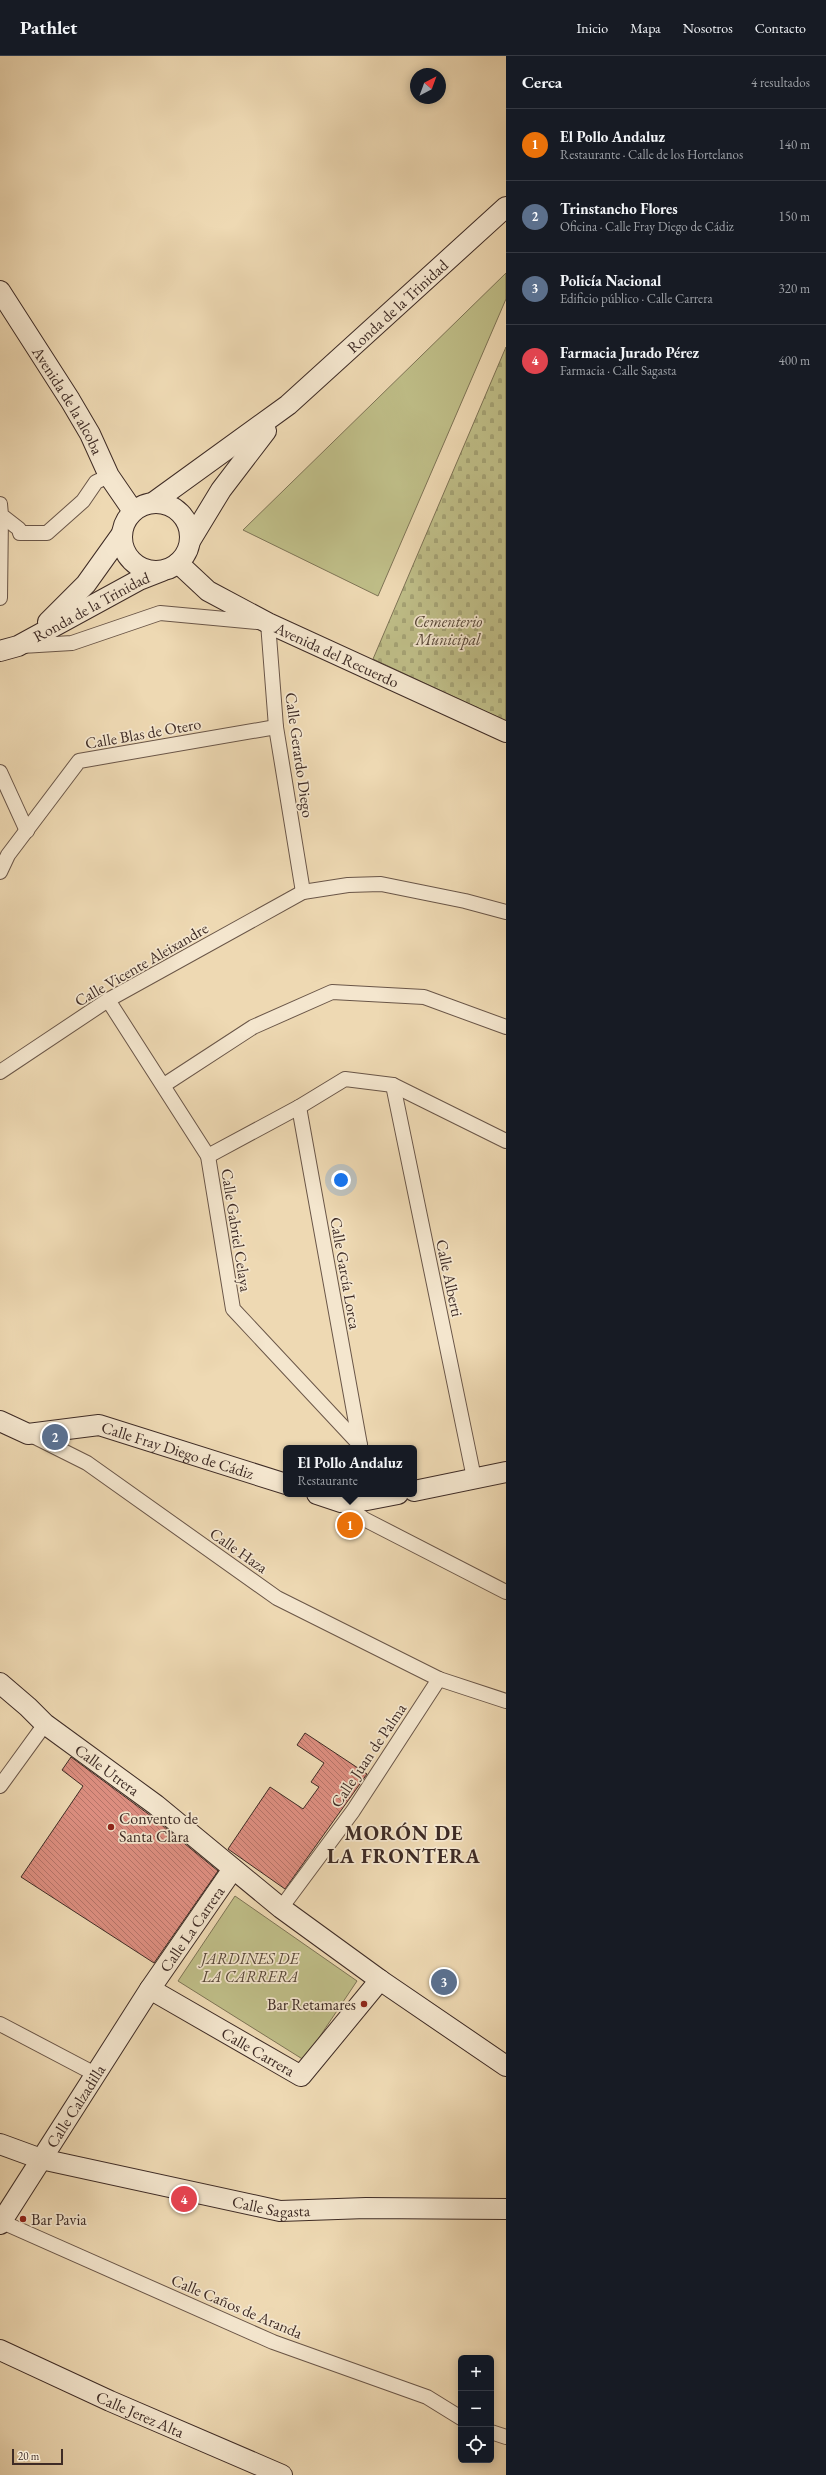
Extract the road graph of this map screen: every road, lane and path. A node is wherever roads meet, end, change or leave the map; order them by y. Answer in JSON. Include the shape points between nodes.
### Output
{"nodes":[{"id":1,"x":506,"y":207,"type":"edge"},
{"id":2,"x":0,"y":291,"type":"edge"},
{"id":3,"x":288,"y":405,"type":"junction"},
{"id":4,"x":109,"y":476,"type":"junction"},
{"id":5,"x":154,"y":502,"type":"junction"},
{"id":6,"x":1,"y":510,"type":"edge"},
{"id":7,"x":133,"y":511,"type":"junction"},
{"id":8,"x":121,"y":534,"type":"junction"},
{"id":9,"x":190,"y":541,"type":"junction"},
{"id":10,"x":172,"y":566,"type":"junction"},
{"id":11,"x":0,"y":598,"type":"edge"},
{"id":12,"x":268,"y":623,"type":"junction"},
{"id":13,"x":9,"y":649,"type":"edge"},
{"id":14,"x":276,"y":727,"type":"junction"},
{"id":15,"x":506,"y":732,"type":"edge"},
{"id":16,"x":0,"y":772,"type":"edge"},
{"id":17,"x":27,"y":831,"type":"junction"},
{"id":18,"x":0,"y":872,"type":"edge"},
{"id":19,"x":304,"y":892,"type":"junction"},
{"id":20,"x":506,"y":912,"type":"edge"},
{"id":21,"x":108,"y":1000,"type":"junction"},
{"id":22,"x":506,"y":1027,"type":"edge"},
{"id":23,"x":0,"y":1072,"type":"edge"},
{"id":24,"x":164,"y":1085,"type":"junction"},
{"id":25,"x":393,"y":1085,"type":"junction"},
{"id":26,"x":299,"y":1107,"type":"junction"},
{"id":27,"x":506,"y":1141,"type":"edge"},
{"id":28,"x":208,"y":1156,"type":"junction"},
{"id":29,"x":0,"y":1421,"type":"edge"},
{"id":30,"x":28,"y":1434,"type":"junction"},
{"id":31,"x":359,"y":1445,"type":"edge"},
{"id":32,"x":360,"y":1445,"type":"edge"},
{"id":33,"x":506,"y":1472,"type":"edge"},
{"id":34,"x":474,"y":1478,"type":"junction"},
{"id":35,"x":283,"y":1483,"type":"edge"},
{"id":36,"x":417,"y":1490,"type":"edge"},
{"id":37,"x":326,"y":1497,"type":"edge"},
{"id":38,"x":367,"y":1497,"type":"edge"},
{"id":39,"x":341,"y":1502,"type":"junction"},
{"id":40,"x":506,"y":1592,"type":"edge"},
{"id":41,"x":439,"y":1679,"type":"junction"},
{"id":42,"x":0,"y":1684,"type":"edge"},
{"id":43,"x":506,"y":1701,"type":"edge"},
{"id":44,"x":45,"y":1724,"type":"junction"},
{"id":45,"x":0,"y":1786,"type":"edge"},
{"id":46,"x":233,"y":1869,"type":"junction"},
{"id":47,"x":281,"y":1908,"type":"junction"},
{"id":48,"x":380,"y":1980,"type":"junction"},
{"id":49,"x":150,"y":1989,"type":"junction"},
{"id":50,"x":0,"y":2024,"type":"edge"},
{"id":51,"x":506,"y":2066,"type":"edge"},
{"id":52,"x":97,"y":2075,"type":"junction"},
{"id":53,"x":0,"y":2144,"type":"edge"},
{"id":54,"x":40,"y":2159,"type":"junction"},
{"id":55,"x":506,"y":2209,"type":"edge"},
{"id":56,"x":1,"y":2223,"type":"edge"},
{"id":57,"x":0,"y":2350,"type":"edge"},
{"id":58,"x":458,"y":2416,"type":"edge"},
{"id":59,"x":494,"y":2433,"type":"edge"},
{"id":60,"x":506,"y":2436,"type":"edge"},
{"id":61,"x":282,"y":2475,"type":"edge"}],
"edges":[{"from":1,"to":3,"type":"street","name":"Ronda de la Trinidad"},
{"from":2,"to":4,"type":"street","name":"Avenida de la alcoba","via":[[90,434]]},
{"from":3,"to":5,"type":"street","name":"Ronda de la Trinidad"},
{"from":3,"to":9,"type":"street","name":"Ronda de la Trinidad","via":[[221,490]]},
{"from":4,"to":6,"type":"street","via":[[96,482],[83,501],[47,533],[20,533]]},
{"from":4,"to":7,"type":"street","name":"Avenida de la alcoba"},
{"from":5,"to":7,"type":"street"},
{"from":5,"to":9,"type":"street","via":[[173,507],[180,513],[188,526]]},
{"from":6,"to":11,"type":"street"},
{"from":7,"to":8,"type":"street","via":[[125,522]]},
{"from":8,"to":10,"type":"street","via":[[122,546],[134,564],[155,571]]},
{"from":8,"to":13,"type":"street","name":"Ronda de la Trinidad","via":[[86,584],[59,612]]},
{"from":9,"to":10,"type":"street","via":[[188,549]]},
{"from":10,"to":12,"type":"street","name":"Avenida del Recuerdo","via":[[208,591]]},
{"from":10,"to":13,"type":"street","name":"Ronda de la Trinidad","via":[[139,580]]},
{"from":12,"to":13,"type":"street","via":[[160,614],[72,643]]},
{"from":12,"to":14,"type":"street","name":"Calle Gerardo Diego"},
{"from":12,"to":15,"type":"street","name":"Avenida del Recuerdo"},
{"from":14,"to":17,"type":"street","name":"Calle Blas de Otero","via":[[79,761]]},
{"from":14,"to":19,"type":"street","name":"Calle Gerardo Diego"},
{"from":16,"to":17,"type":"street"},
{"from":17,"to":18,"type":"street","name":"Calle Blas de Otero","via":[[8,855]]},
{"from":19,"to":20,"type":"street","name":"Calle Vicente Aleixandre","via":[[348,885],[381,884],[465,900]]},
{"from":19,"to":21,"type":"street","name":"Calle Vicente Aleixandre"},
{"from":21,"to":23,"type":"street","name":"Calle Vicente Aleixandre"},
{"from":21,"to":24,"type":"street","name":"Calle Gabriel Celaya"},
{"from":22,"to":24,"type":"street","via":[[424,997],[332,992],[253,1027]]},
{"from":24,"to":28,"type":"street","name":"Calle Gabriel Celaya"},
{"from":25,"to":26,"type":"street","via":[[345,1078]]},
{"from":25,"to":27,"type":"street"},
{"from":25,"to":34,"type":"street","name":"Calle Alberti"},
{"from":26,"to":28,"type":"street"},
{"from":26,"to":32,"type":"street","name":"Calle García Lorca"},
{"from":28,"to":31,"type":"street","name":"Calle Gabriel Celaya","via":[[233,1309]]},
{"from":29,"to":30,"type":"street"},
{"from":30,"to":35,"type":"street","name":"Calle Fray Diego de Cádiz","via":[[99,1425]]},
{"from":30,"to":41,"type":"street","name":"Calle Haza","via":[[87,1463],[277,1598]]},
{"from":33,"to":34,"type":"street"},
{"from":34,"to":36,"type":"street"},
{"from":37,"to":39,"type":"street"},
{"from":38,"to":39,"type":"street"},
{"from":39,"to":40,"type":"street","via":[[364,1519]]},
{"from":41,"to":43,"type":"street","name":"Calle Haza"},
{"from":41,"to":47,"type":"street","name":"Calle Juan de Palma","via":[[352,1811]]},
{"from":42,"to":44,"type":"street","name":"Calle Utrera"},
{"from":44,"to":45,"type":"street"},
{"from":44,"to":46,"type":"street","name":"Calle Utrera","via":[[156,1805]]},
{"from":46,"to":47,"type":"street"},
{"from":46,"to":49,"type":"street","name":"Calle La Carrera"},
{"from":47,"to":48,"type":"street"},
{"from":48,"to":49,"type":"street","name":"Calle Carrera","via":[[301,2076]]},
{"from":48,"to":51,"type":"street"},
{"from":49,"to":52,"type":"street","name":"Calle Calzadilla"},
{"from":50,"to":52,"type":"street"},
{"from":52,"to":54,"type":"street","name":"Calle Calzadilla"},
{"from":53,"to":54,"type":"street","name":"Calle Sagasta"},
{"from":54,"to":55,"type":"street","name":"Calle Sagasta","via":[[280,2211],[366,2208]]},
{"from":54,"to":56,"type":"street","name":"Calle Calzadilla"},
{"from":56,"to":58,"type":"street","name":"Calle Caños de Aranda","via":[[273,2342],[427,2397]]},
{"from":57,"to":61,"type":"street","name":"Calle Jerez Alta","via":[[110,2401]]},
{"from":59,"to":60,"type":"street"}]}
